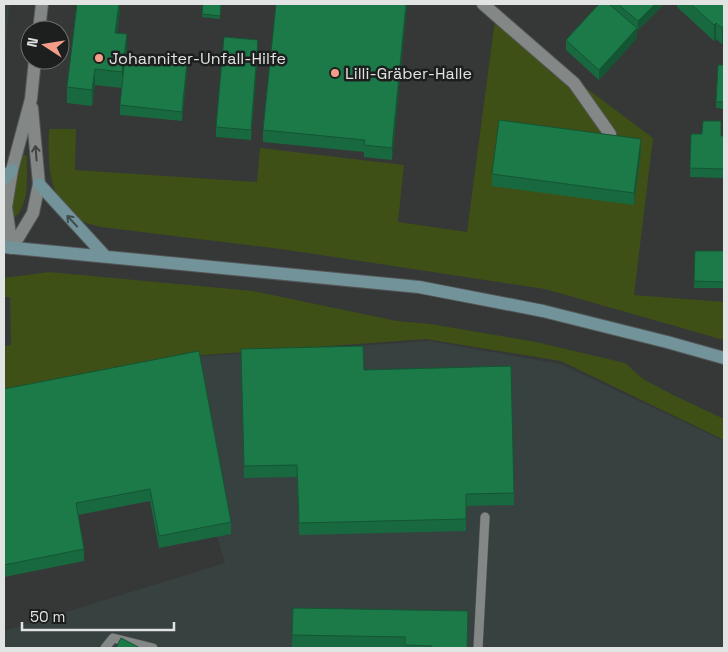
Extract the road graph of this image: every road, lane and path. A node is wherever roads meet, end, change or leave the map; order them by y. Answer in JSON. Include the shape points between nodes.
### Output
{"nodes":[{"id":1,"x":42,"y":4,"type":"edge"},
{"id":2,"x":484,"y":4,"type":"edge"},
{"id":3,"x":40,"y":20,"type":"edge"},
{"id":4,"x":34,"y":70,"type":"edge"},
{"id":5,"x":31,"y":98,"type":"junction"},
{"id":6,"x":610,"y":134,"type":"edge"},
{"id":7,"x":8,"y":174,"type":"edge"},
{"id":8,"x":39,"y":184,"type":"junction"},
{"id":9,"x":8,"y":247,"type":"edge"},
{"id":10,"x":106,"y":256,"type":"junction"},
{"id":11,"x":724,"y":358,"type":"edge"},
{"id":12,"x":485,"y":517,"type":"dead end"},
{"id":13,"x":105,"y":648,"type":"edge"},
{"id":14,"x":153,"y":648,"type":"edge"},
{"id":15,"x":478,"y":648,"type":"edge"}],
"edges":[{"from":1,"to":3,"type":"street"},
{"from":2,"to":6,"type":"street","via":[[574,84]]},
{"from":4,"to":5,"type":"street"},
{"from":5,"to":7,"type":"street"},
{"from":8,"to":5,"type":"street","one_way":true},
{"from":7,"to":9,"type":"street"},
{"from":8,"to":9,"type":"street","via":[[33,213]]},
{"from":10,"to":8,"type":"main road","one_way":true},
{"from":9,"to":10,"type":"main road"},
{"from":10,"to":11,"type":"main road","via":[[420,287],[543,311]]},
{"from":12,"to":15,"type":"lane"},
{"from":13,"to":14,"type":"lane","via":[[113,638]]}]}
